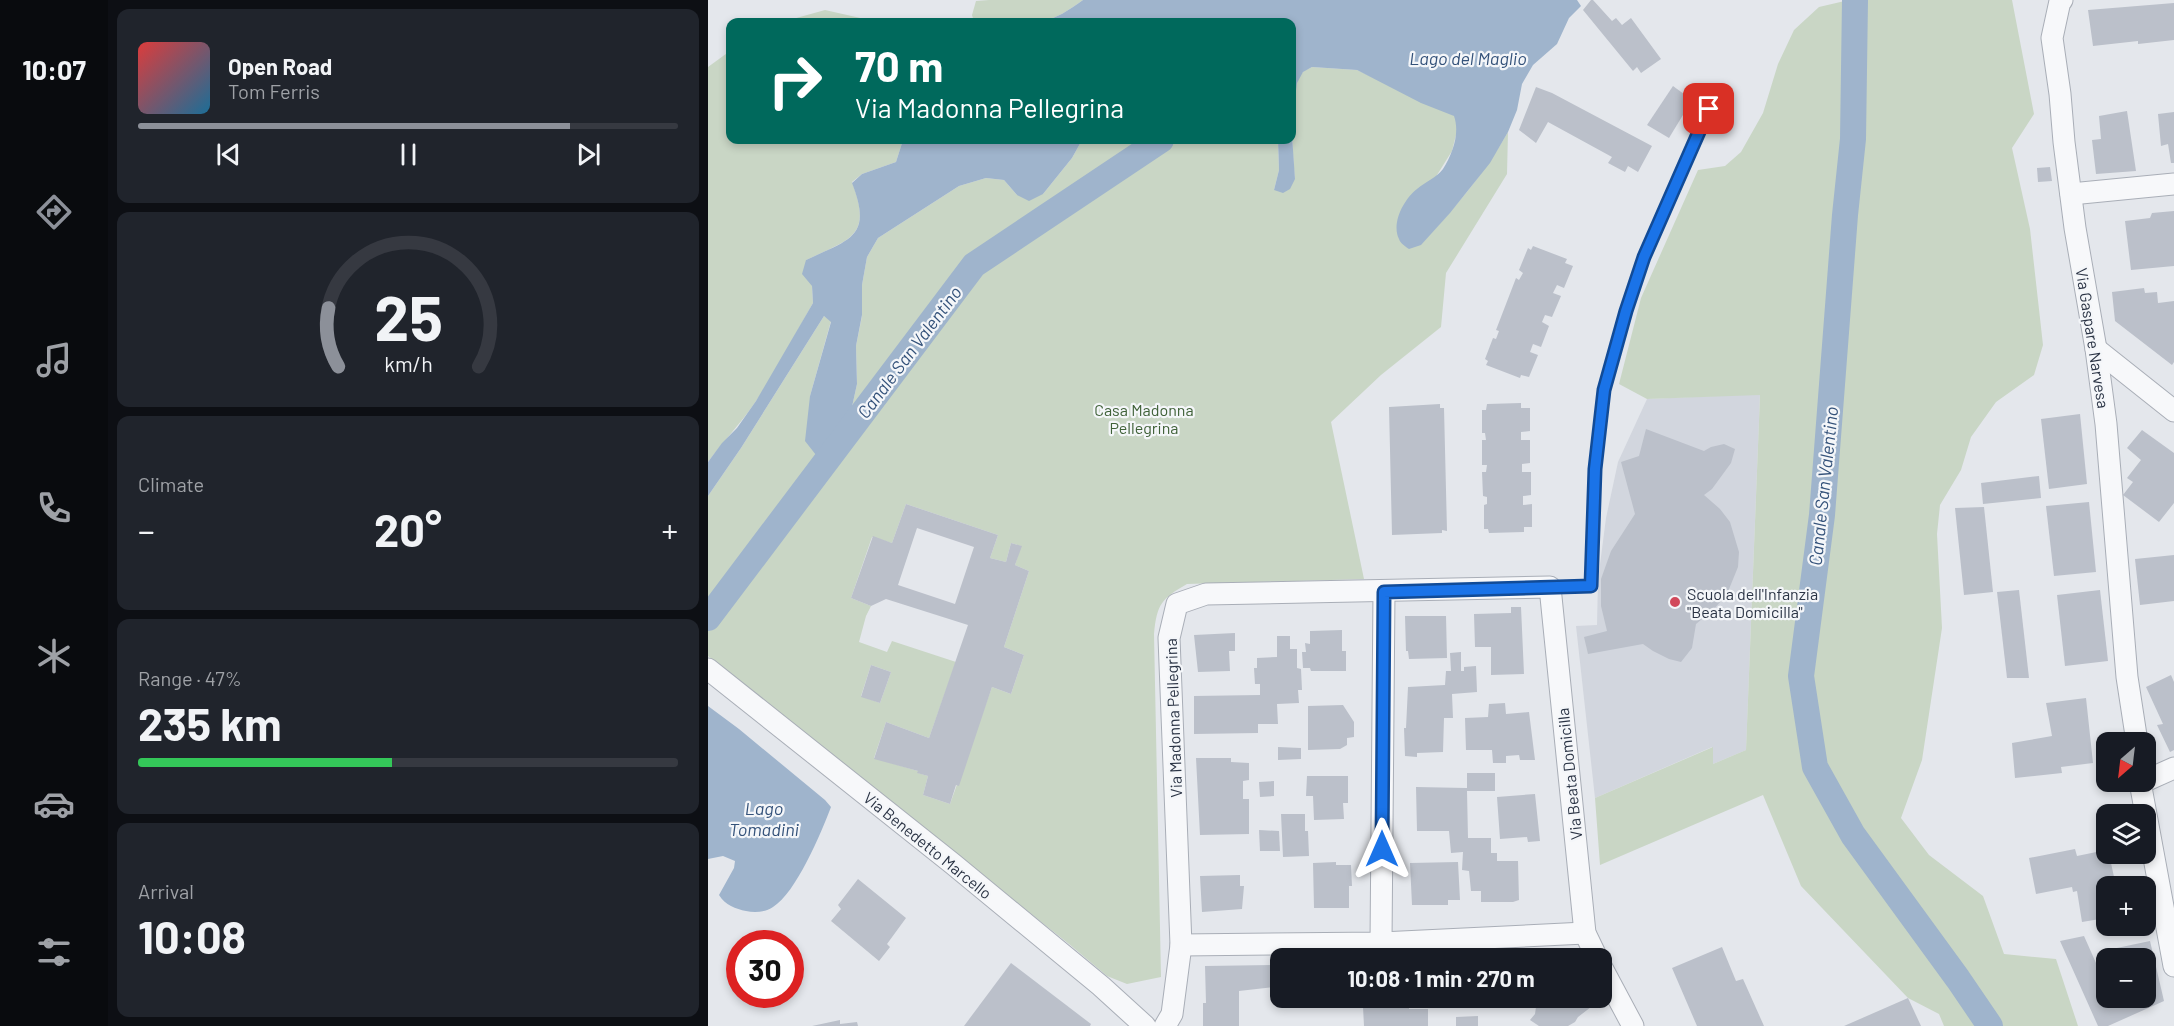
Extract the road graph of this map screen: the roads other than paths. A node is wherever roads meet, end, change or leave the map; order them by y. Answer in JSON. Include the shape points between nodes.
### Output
{"nodes":[{"id":1,"x":2061,"y":1,"type":"edge"},
{"id":2,"x":1709,"y":109,"type":"dead end"},
{"id":3,"x":2174,"y":184,"type":"edge"},
{"id":4,"x":2071,"y":194,"type":"junction"},
{"id":5,"x":2096,"y":349,"type":"junction"},
{"id":6,"x":2174,"y":411,"type":"edge"},
{"id":7,"x":1550,"y":588,"type":"junction"},
{"id":8,"x":1384,"y":592,"type":"junction"},
{"id":9,"x":708,"y":669,"type":"edge"},
{"id":10,"x":2135,"y":732,"type":"edge"},
{"id":11,"x":2174,"y":768,"type":"edge"},
{"id":12,"x":2156,"y":776,"type":"edge"},
{"id":13,"x":2144,"y":792,"type":"edge"},
{"id":14,"x":1585,"y":933,"type":"junction"},
{"id":15,"x":1381,"y":943,"type":"junction"},
{"id":16,"x":1181,"y":945,"type":"junction"},
{"id":17,"x":1592,"y":948,"type":"edge"},
{"id":18,"x":2174,"y":966,"type":"edge"},
{"id":19,"x":1612,"y":987,"type":"edge"},
{"id":20,"x":1145,"y":1026,"type":"edge"},
{"id":21,"x":1165,"y":1026,"type":"edge"},
{"id":22,"x":1633,"y":1026,"type":"edge"}],
"edges":[{"from":1,"to":4,"type":"street","name":"Via Gaspare Narvesa","via":[[2052,39]]},
{"from":2,"to":7,"type":"lane","via":[[1642,263],[1604,390],[1595,469],[1591,586]]},
{"from":3,"to":4,"type":"street"},
{"from":4,"to":5,"type":"street","name":"Via Gaspare Narvesa"},
{"from":5,"to":6,"type":"street"},
{"from":5,"to":10,"type":"street","name":"Via Gaspare Narvesa"},
{"from":7,"to":8,"type":"street","name":"Via Madonna Pellegrina"},
{"from":7,"to":14,"type":"street","name":"Via Beata Domicilla"},
{"from":8,"to":15,"type":"street"},
{"from":8,"to":16,"type":"street","name":"Via Madonna Pellegrina","via":[[1206,594],[1177,604],[1169,638]]},
{"from":9,"to":20,"type":"street","name":"Via Benedetto Marcello","via":[[953,864]]},
{"from":11,"to":12,"type":"street"},
{"from":13,"to":18,"type":"street"},
{"from":14,"to":15,"type":"street"},
{"from":14,"to":17,"type":"street","name":"Via Beata Domicilla"},
{"from":15,"to":16,"type":"street"},
{"from":16,"to":21,"type":"street","name":"Via Madonna Pellegrina","via":[[1172,1014]]},
{"from":19,"to":22,"type":"street"}]}
